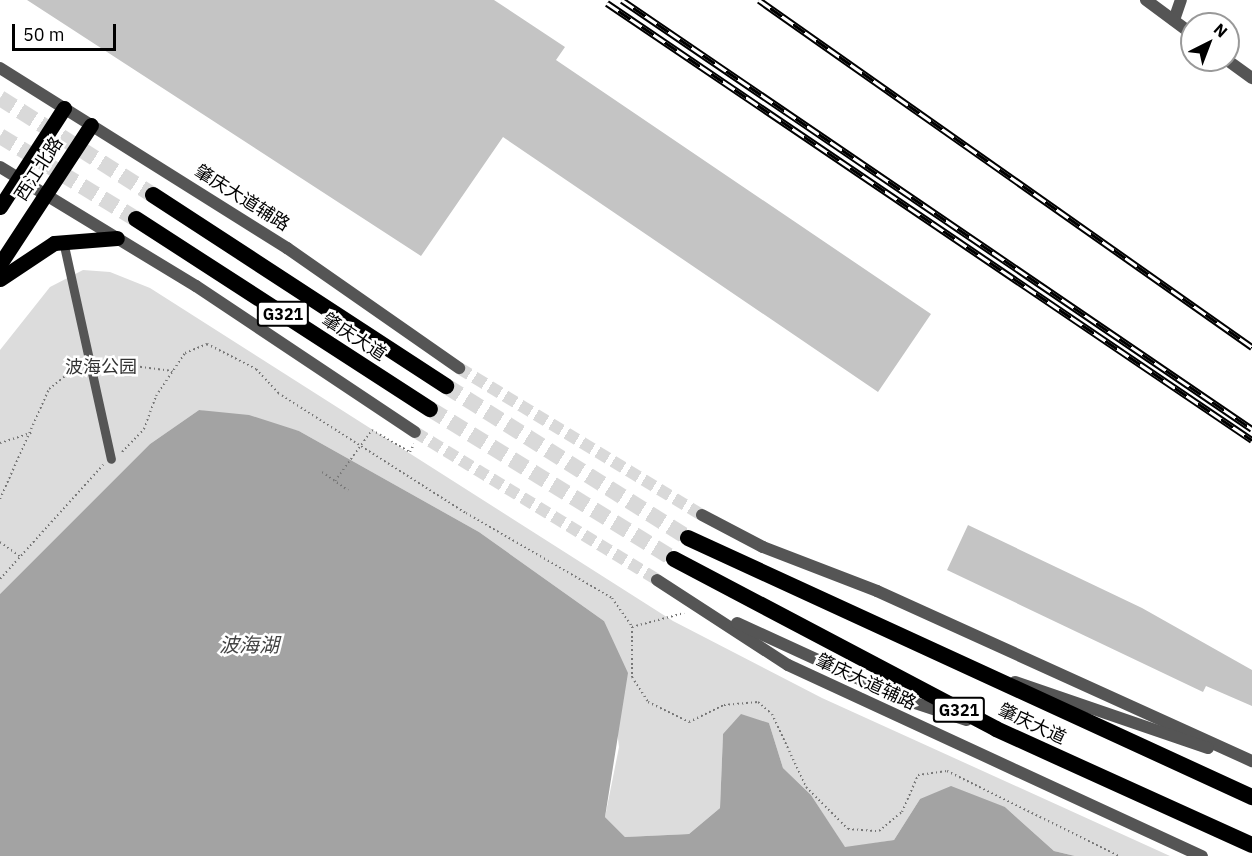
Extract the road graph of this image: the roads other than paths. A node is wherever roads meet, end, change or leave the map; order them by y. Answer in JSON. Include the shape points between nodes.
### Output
{"nodes":[{"id":1,"x":1146,"y":0,"type":"edge"},
{"id":2,"x":1181,"y":0,"type":"edge"},
{"id":3,"x":1174,"y":20,"type":"junction"},
{"id":4,"x":1180,"y":25,"type":"edge"},
{"id":5,"x":0,"y":68,"type":"edge"},
{"id":6,"x":64,"y":108,"type":"junction"},
{"id":7,"x":91,"y":125,"type":"junction"},
{"id":8,"x":0,"y":167,"type":"edge"},
{"id":9,"x":19,"y":178,"type":"junction"},
{"id":10,"x":45,"y":195,"type":"junction"},
{"id":11,"x":153,"y":195,"type":"tunnel mouth"},
{"id":12,"x":0,"y":207,"type":"edge"},
{"id":13,"x":136,"y":219,"type":"tunnel mouth"},
{"id":14,"x":117,"y":238,"type":"junction"},
{"id":15,"x":63,"y":241,"type":"junction"},
{"id":16,"x":0,"y":264,"type":"edge"},
{"id":17,"x":0,"y":279,"type":"edge"},
{"id":18,"x":459,"y":368,"type":"tunnel mouth"},
{"id":19,"x":446,"y":386,"type":"tunnel mouth"},
{"id":20,"x":430,"y":409,"type":"tunnel mouth"},
{"id":21,"x":415,"y":437,"type":"tunnel mouth"},
{"id":22,"x":111,"y":459,"type":"road end"},
{"id":23,"x":702,"y":515,"type":"tunnel mouth"},
{"id":24,"x":688,"y":538,"type":"tunnel mouth"},
{"id":25,"x":674,"y":559,"type":"tunnel mouth"},
{"id":26,"x":657,"y":580,"type":"tunnel mouth"},
{"id":27,"x":704,"y":608,"type":"junction"},
{"id":28,"x":981,"y":674,"type":"junction"},
{"id":29,"x":996,"y":729,"type":"junction"},
{"id":30,"x":1252,"y":762,"type":"edge"},
{"id":31,"x":1252,"y":797,"type":"edge"},
{"id":32,"x":1252,"y":845,"type":"edge"},
{"id":33,"x":1202,"y":856,"type":"edge"}],
"edges":[{"from":1,"to":3,"type":"street"},
{"from":2,"to":3,"type":"street"},
{"from":3,"to":4,"type":"street"},
{"from":5,"to":6,"type":"street","name":"肇庆大道辅路"},
{"from":6,"to":7,"type":"street","name":"肇庆大道辅路"},
{"from":6,"to":9,"type":"main road","name":"西江北路"},
{"from":7,"to":10,"type":"main road","name":"西江北路"},
{"from":7,"to":18,"type":"street","name":"肇庆大道辅路","via":[[287,248]]},
{"from":8,"to":9,"type":"street"},
{"from":9,"to":10,"type":"street"},
{"from":9,"to":12,"type":"main road","name":"西江北路"},
{"from":10,"to":14,"type":"street"},
{"from":10,"to":16,"type":"main road","name":"西江北路"},
{"from":11,"to":19,"type":"highway","name":"肇庆大道","number":"G321"},
{"from":13,"to":20,"type":"highway","name":"肇庆大道","number":"G321"},
{"from":14,"to":15,"type":"main road"},
{"from":14,"to":21,"type":"street"},
{"from":15,"to":17,"type":"main road","via":[[36,251]]},
{"from":15,"to":22,"type":"street"},
{"from":23,"to":30,"type":"street","via":[[764,547],[877,591]]},
{"from":24,"to":28,"type":"highway","name":"肇庆大道","number":"G321"},
{"from":25,"to":29,"type":"highway","name":"肇庆大道","number":"G321"},
{"from":26,"to":27,"type":"street","name":"肇庆大道辅路"},
{"from":27,"to":29,"type":"street","via":[[903,699]]},
{"from":27,"to":33,"type":"street","name":"肇庆大道辅路","via":[[788,665]]},
{"from":28,"to":30,"type":"street","via":[[1031,686]]},
{"from":28,"to":31,"type":"highway","name":"肇庆大道","number":"G321"},
{"from":29,"to":32,"type":"highway","name":"肇庆大道","number":"G321"}]}
